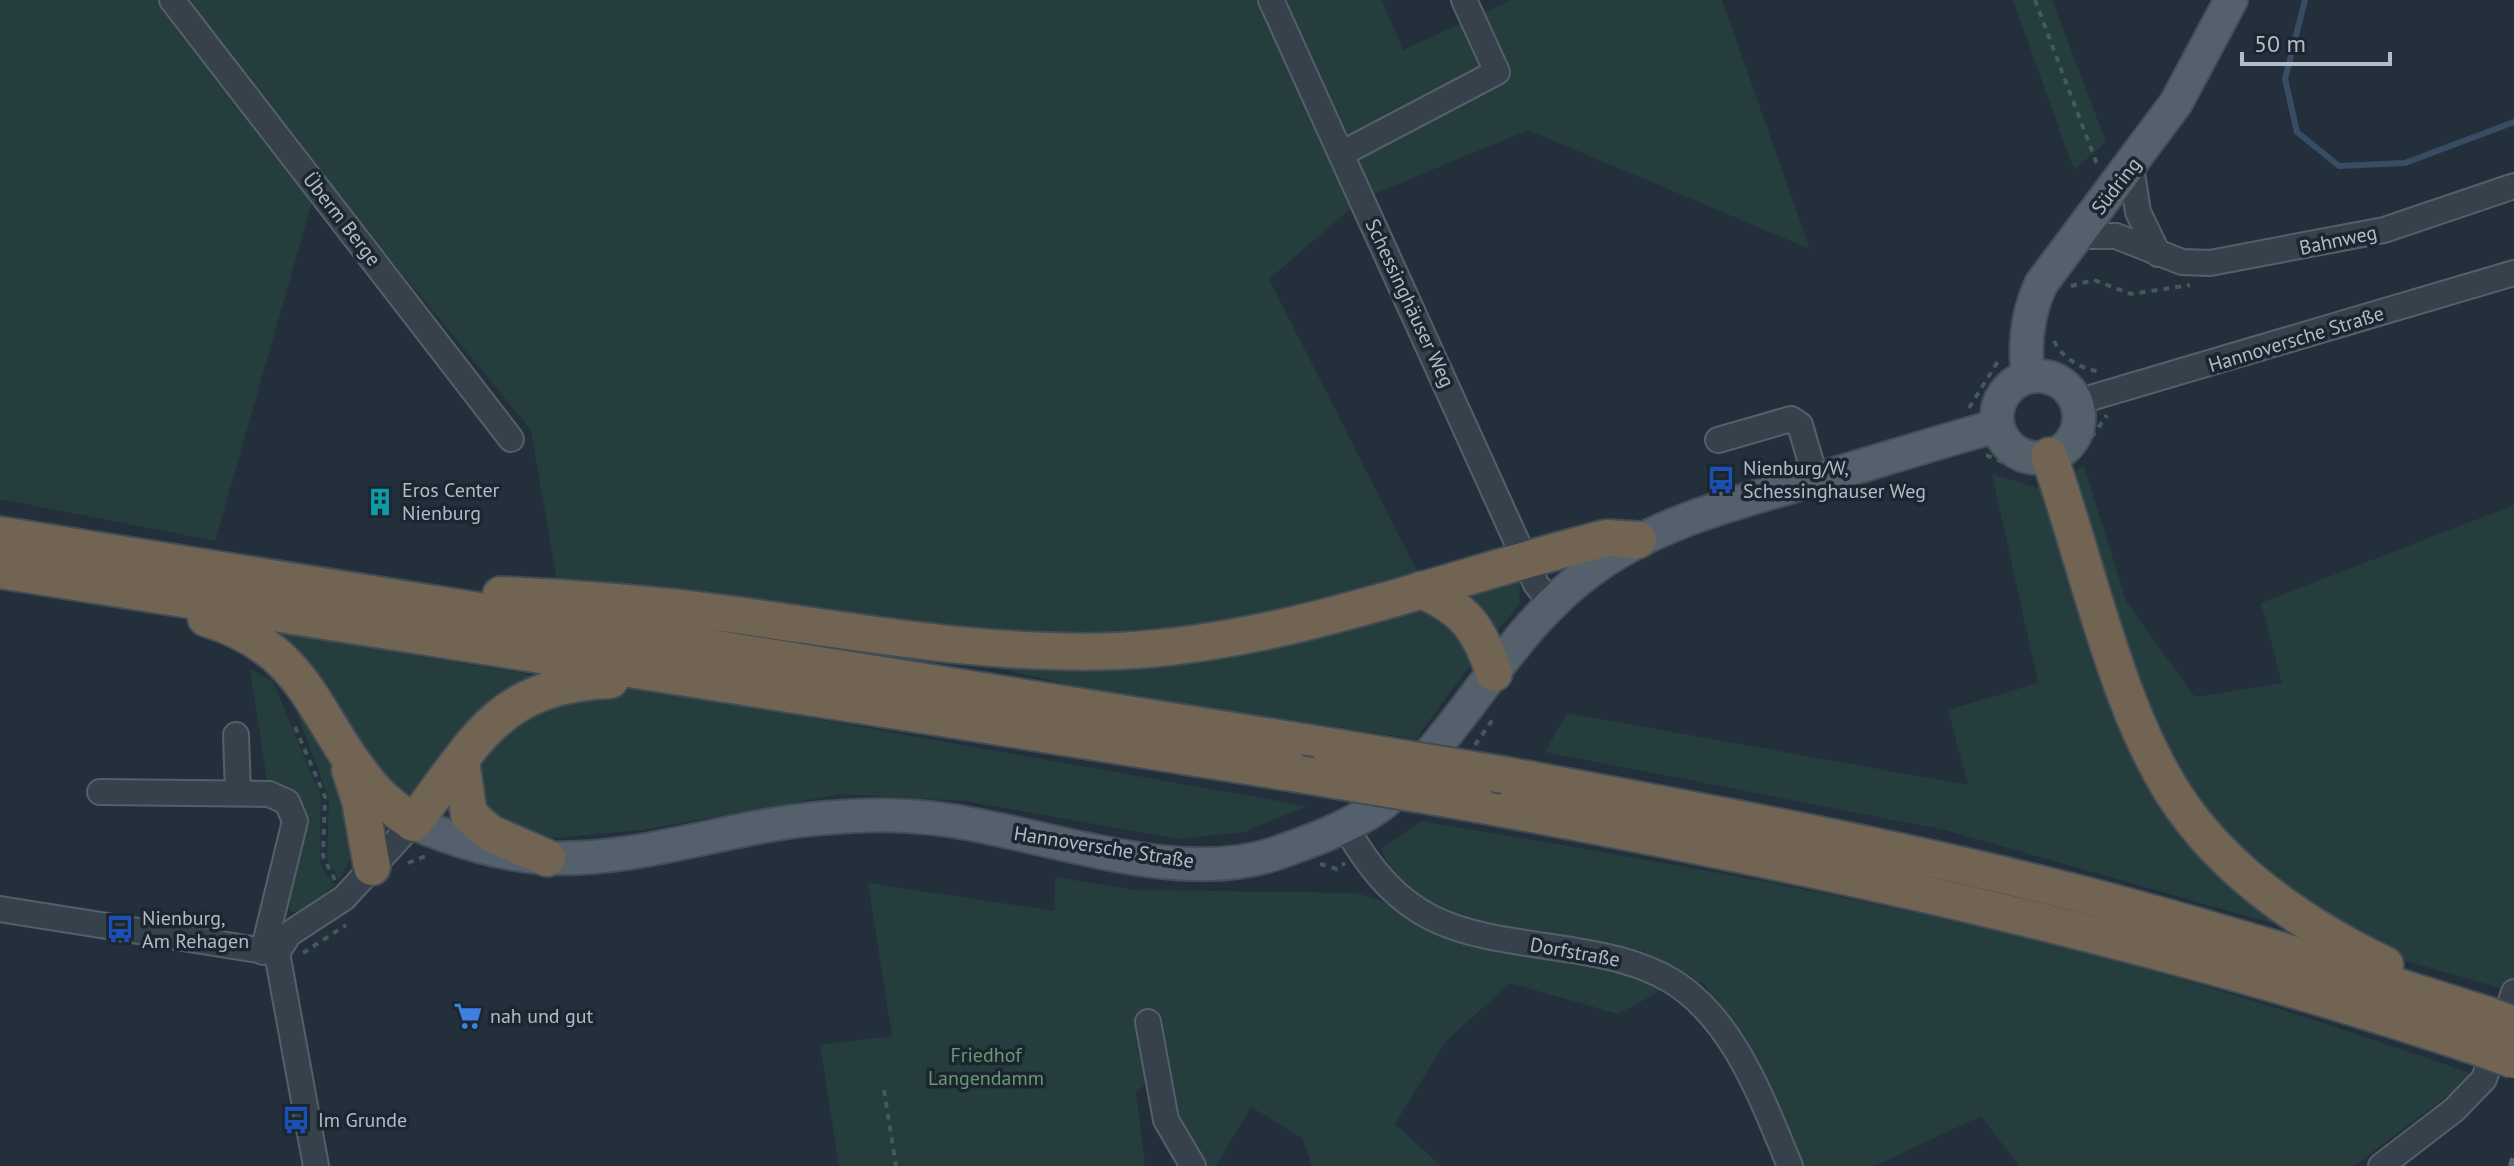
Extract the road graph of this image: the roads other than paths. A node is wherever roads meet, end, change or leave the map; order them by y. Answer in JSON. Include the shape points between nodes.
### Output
{"nodes":[{"id":1,"x":172,"y":0,"type":"edge"},
{"id":2,"x":1271,"y":0,"type":"edge"},
{"id":3,"x":1464,"y":0,"type":"edge"},
{"id":4,"x":2231,"y":0,"type":"edge"},
{"id":5,"x":1341,"y":154,"type":"junction"},
{"id":6,"x":2131,"y":167,"type":"junction"},
{"id":7,"x":2514,"y":186,"type":"edge"},
{"id":8,"x":2077,"y":236,"type":"junction"},
{"id":9,"x":2158,"y":254,"type":"junction"},
{"id":10,"x":2514,"y":273,"type":"edge"},
{"id":11,"x":2028,"y":376,"type":"junction"},
{"id":12,"x":2077,"y":402,"type":"junction"},
{"id":13,"x":1997,"y":426,"type":"junction"},
{"id":14,"x":511,"y":439,"type":"dead end"},
{"id":15,"x":1718,"y":440,"type":"dead end"},
{"id":16,"x":2052,"y":464,"type":"junction"},
{"id":17,"x":1816,"y":480,"type":"junction"},
{"id":18,"x":0,"y":535,"type":"edge"},
{"id":19,"x":1638,"y":540,"type":"junction"},
{"id":20,"x":1526,"y":558,"type":"junction"},
{"id":21,"x":0,"y":570,"type":"edge"},
{"id":22,"x":96,"y":586,"type":"junction"},
{"id":23,"x":330,"y":587,"type":"junction"},
{"id":24,"x":1421,"y":590,"type":"junction"},
{"id":25,"x":1552,"y":604,"type":"junction"},
{"id":26,"x":1494,"y":673,"type":"junction"},
{"id":27,"x":686,"y":677,"type":"junction"},
{"id":28,"x":236,"y":735,"type":"dead end"},
{"id":29,"x":339,"y":738,"type":"junction"},
{"id":30,"x":461,"y":762,"type":"junction"},
{"id":31,"x":100,"y":792,"type":"dead end"},
{"id":32,"x":238,"y":793,"type":"junction"},
{"id":33,"x":413,"y":823,"type":"junction"},
{"id":34,"x":1353,"y":839,"type":"junction"},
{"id":35,"x":547,"y":858,"type":"junction"},
{"id":36,"x":385,"y":870,"type":"junction"},
{"id":37,"x":0,"y":909,"type":"edge"},
{"id":38,"x":270,"y":952,"type":"junction"},
{"id":39,"x":2514,"y":992,"type":"edge"},
{"id":40,"x":1148,"y":1022,"type":"dead end"},
{"id":41,"x":2493,"y":1029,"type":"edge"},
{"id":42,"x":2514,"y":1060,"type":"edge"},
{"id":43,"x":316,"y":1166,"type":"edge"},
{"id":44,"x":1193,"y":1166,"type":"edge"},
{"id":45,"x":1790,"y":1166,"type":"edge"},
{"id":46,"x":2381,"y":1166,"type":"edge"}],
"edges":[{"from":1,"to":14,"type":"street","name":"Überm Berge"},
{"from":2,"to":5,"type":"street","name":"Schessinghäuser Weg"},
{"from":3,"to":5,"type":"street","via":[[1497,72]]},
{"from":4,"to":6,"type":"main road","name":"Südring","via":[[2176,103]]},
{"from":5,"to":20,"type":"street","name":"Schessinghäuser Weg"},
{"from":6,"to":8,"type":"main road","name":"Südring"},
{"from":6,"to":9,"type":"street","via":[[2138,212]]},
{"from":7,"to":9,"type":"street","name":"Bahnweg","via":[[2384,230],[2306,247],[2210,263]]},
{"from":8,"to":9,"type":"street","name":"Bahnweg","via":[[2116,236]]},
{"from":8,"to":11,"type":"main road","name":"Südring","via":[[2050,269],[2032,303],[2026,335]]},
{"from":10,"to":12,"type":"street","name":"Hannoversche Straße"},
{"from":11,"to":12,"type":"main road","via":[[2052,378]]},
{"from":11,"to":13,"type":"main road","via":[[1999,400]]},
{"from":12,"to":16,"type":"main road","via":[[2076,431]]},
{"from":13,"to":16,"type":"main road","via":[[2010,448]]},
{"from":13,"to":17,"type":"main road","name":"Hannoversche Straße"},
{"from":15,"to":17,"type":"street","via":[[1791,419],[1800,425]]},
{"from":16,"to":41,"type":"highway","via":[[2134,715],[2191,819],[2230,864],[2297,917]]},
{"from":17,"to":19,"type":"main road","name":"Hannoversche Straße"},
{"from":18,"to":23,"type":"highway"},
{"from":19,"to":20,"type":"highway","via":[[1607,538]]},
{"from":19,"to":25,"type":"main road","name":"Hannoversche Straße","via":[[1592,569]]},
{"from":20,"to":24,"type":"highway"},
{"from":20,"to":25,"type":"street","name":"Schessinghäuser Weg","via":[[1536,584]]},
{"from":21,"to":22,"type":"highway"},
{"from":22,"to":27,"type":"highway"},
{"from":22,"to":29,"type":"highway","via":[[250,634],[285,660]]},
{"from":23,"to":24,"type":"highway","via":[[594,599],[913,641],[1036,651],[1120,651],[1197,643],[1276,629]]},
{"from":23,"to":41,"type":"highway","bridge":true,"via":[[1504,775],[1903,853],[2091,897],[2350,971]]},
{"from":24,"to":26,"type":"highway","via":[[1437,597],[1482,637]]},
{"from":25,"to":26,"type":"main road","name":"Hannoversche Straße"},
{"from":26,"to":34,"type":"main road","name":"Hannoversche Straße"},
{"from":27,"to":30,"type":"highway","via":[[562,683],[511,706],[484,730]]},
{"from":27,"to":41,"type":"highway","bridge":true,"via":[[1478,804],[1880,881],[2070,926],[2340,1001]]},
{"from":28,"to":32,"type":"street"},
{"from":29,"to":33,"type":"highway","via":[[375,790]]},
{"from":29,"to":36,"type":"highway"},
{"from":30,"to":33,"type":"highway"},
{"from":30,"to":35,"type":"highway","via":[[469,815],[490,833]]},
{"from":31,"to":32,"type":"street"},
{"from":32,"to":38,"type":"street","via":[[276,795],[294,814]]},
{"from":33,"to":35,"type":"main road","name":"Hannoversche Straße","via":[[498,852]]},
{"from":33,"to":36,"type":"street"},
{"from":34,"to":35,"type":"main road","name":"Hannoversche Straße","via":[[1218,864],[1163,862],[945,819],[828,817],[620,852]]},
{"from":34,"to":45,"type":"street","name":"Dorfstraße","via":[[1405,902],[1427,918],[1465,934],[1625,959],[1672,981],[1746,1061]]},
{"from":36,"to":38,"type":"street"},
{"from":37,"to":38,"type":"street"},
{"from":38,"to":43,"type":"street"},
{"from":39,"to":46,"type":"street","via":[[2484,1079],[2454,1110]]},
{"from":40,"to":44,"type":"street","via":[[1166,1120]]},
{"from":41,"to":42,"type":"highway","bridge":true}]}
